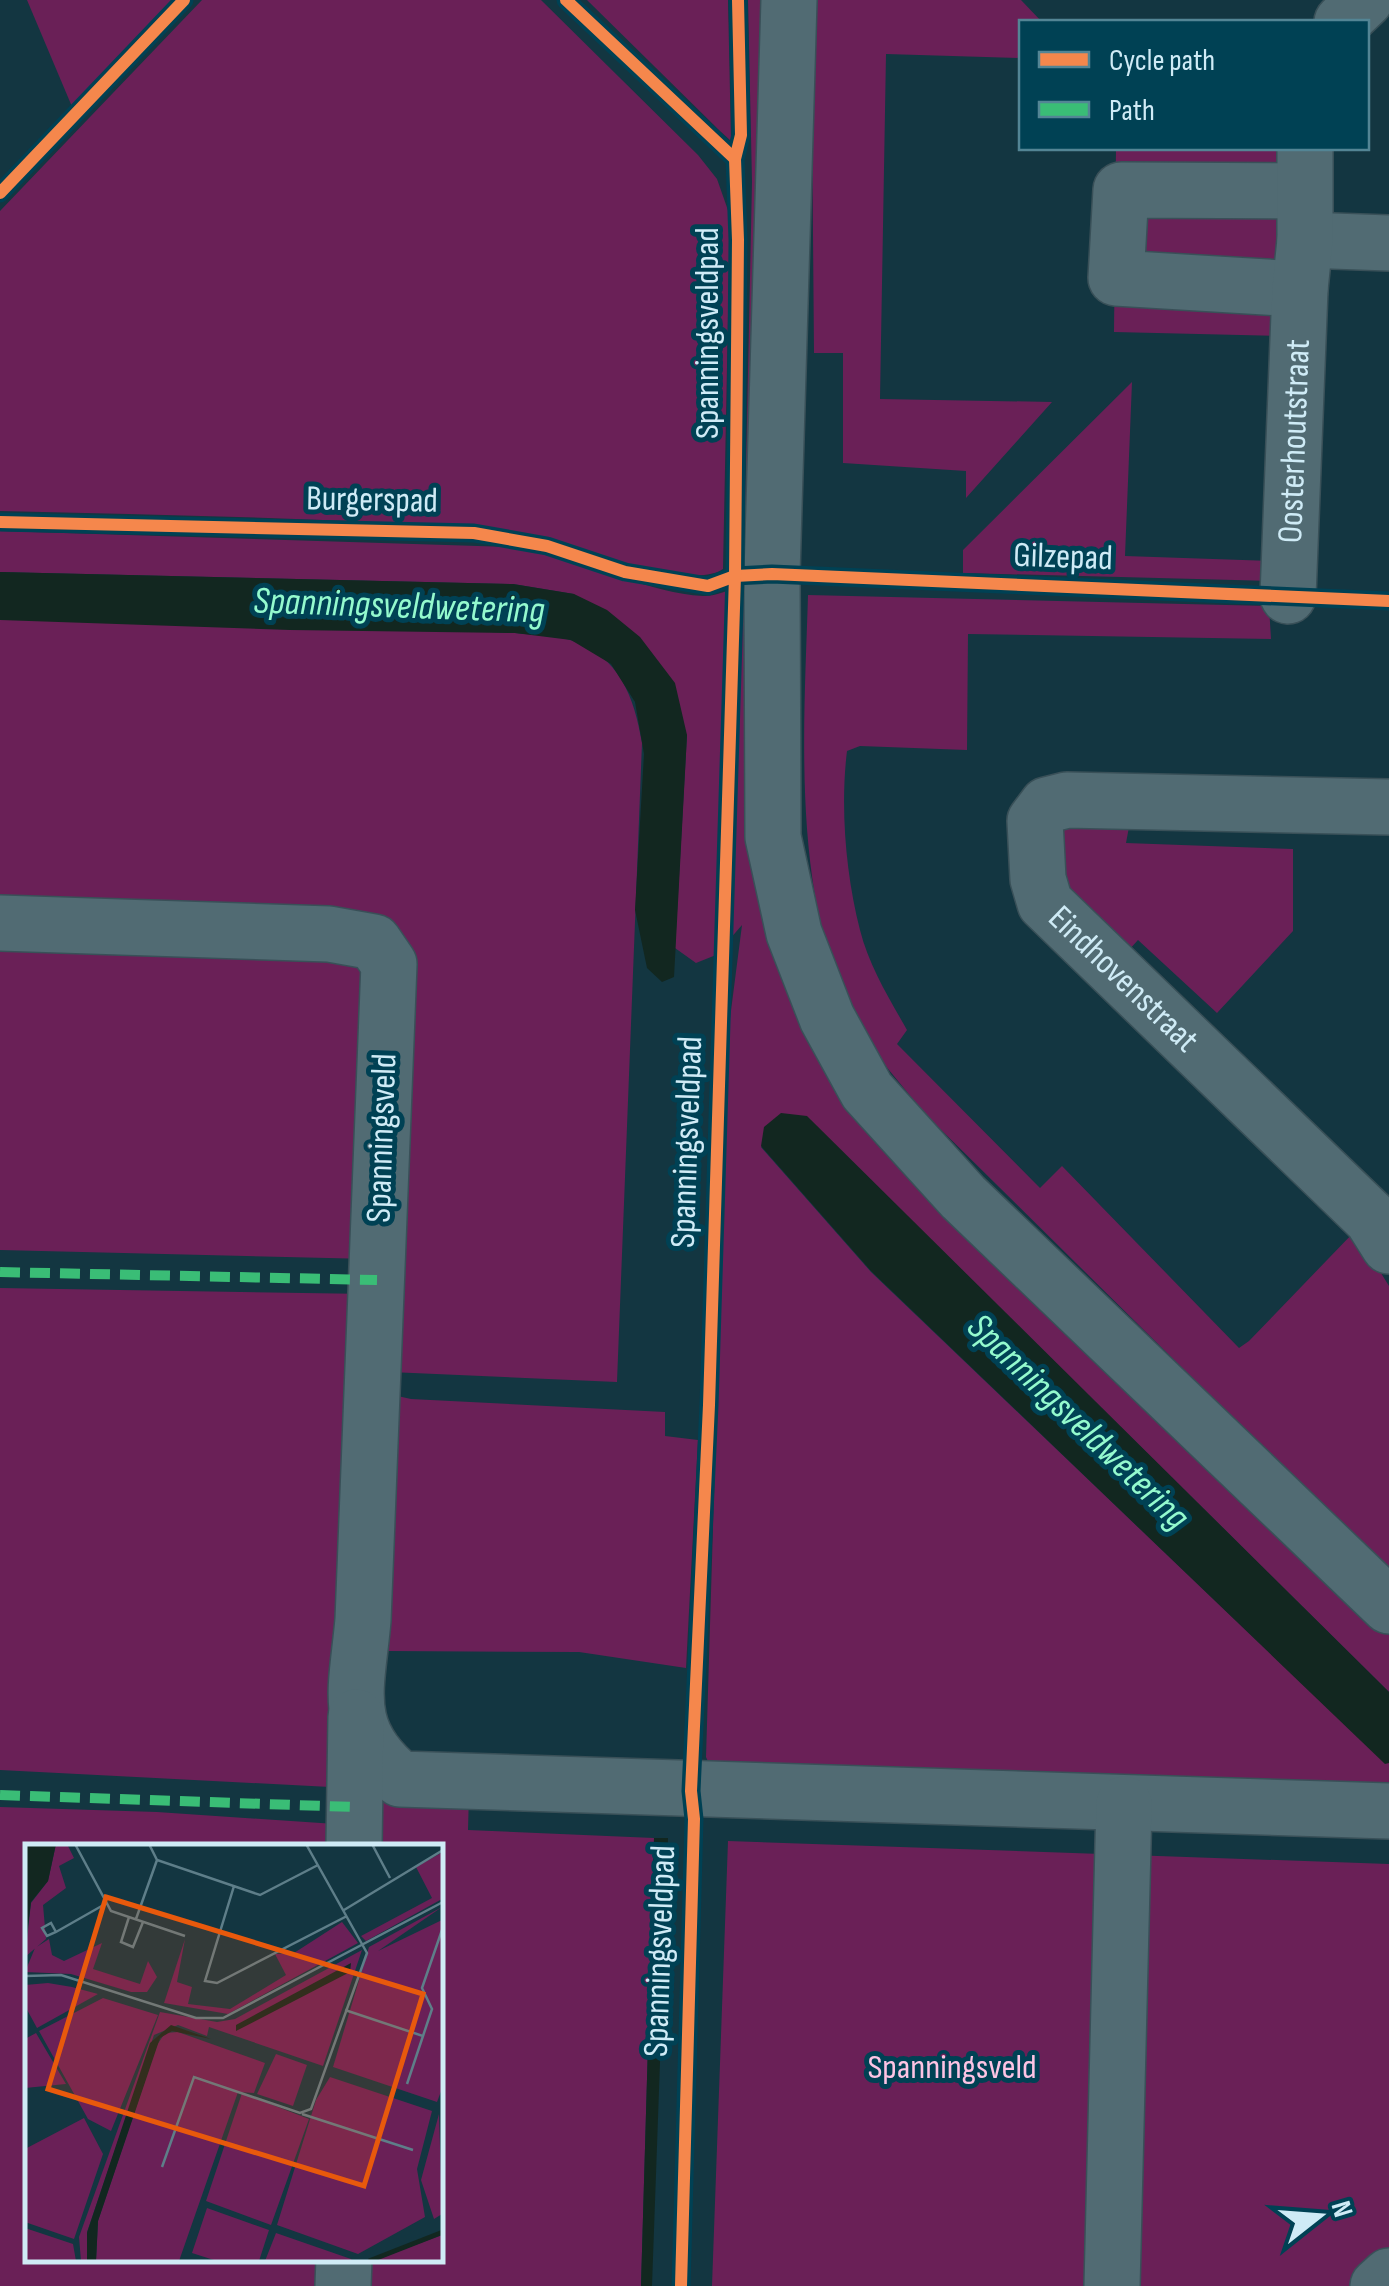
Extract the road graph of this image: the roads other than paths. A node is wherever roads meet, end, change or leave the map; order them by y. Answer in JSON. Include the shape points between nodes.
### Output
{"nodes":[{"id":1,"x":789,"y":0,"type":"edge"},
{"id":2,"x":1304,"y":217,"type":"edge"},
{"id":3,"x":1389,"y":243,"type":"edge"},
{"id":4,"x":1288,"y":596,"type":"dead end"},
{"id":5,"x":1389,"y":807,"type":"edge"},
{"id":6,"x":0,"y":923,"type":"edge"},
{"id":7,"x":1389,"y":1246,"type":"edge"},
{"id":8,"x":1389,"y":1606,"type":"edge"},
{"id":9,"x":356,"y":1714,"type":"junction"},
{"id":10,"x":1389,"y":1811,"type":"edge"},
{"id":11,"x":1124,"y":1830,"type":"junction"},
{"id":12,"x":354,"y":1844,"type":"edge"},
{"id":13,"x":344,"y":2261,"type":"edge"},
{"id":14,"x":1389,"y":2276,"type":"edge"},
{"id":15,"x":343,"y":2286,"type":"edge"},
{"id":16,"x":1112,"y":2286,"type":"edge"},
{"id":17,"x":1378,"y":2286,"type":"edge"}],
"edges":[{"from":1,"to":8,"type":"street","via":[[772,574],[773,836],[794,933],[867,1091],[963,1197]]},
{"from":2,"to":3,"type":"street"},
{"from":2,"to":4,"type":"street","name":"Oosterhoutstraat"},
{"from":5,"to":7,"type":"street","name":"Eindhovenstraat","via":[[1067,800],[1047,804],[1034,821],[1045,903],[1372,1219]]},
{"from":6,"to":9,"type":"street","name":"Spanningsveld","via":[[329,934],[374,942],[388,964]]},
{"from":9,"to":11,"type":"street","name":"Spanningsveld","via":[[364,1742],[400,1780]]},
{"from":9,"to":12,"type":"street","name":"Spanningsveld"},
{"from":10,"to":11,"type":"street","name":"Spanningsveld"},
{"from":11,"to":16,"type":"street"},
{"from":13,"to":15,"type":"street"},
{"from":14,"to":17,"type":"street"}]}
